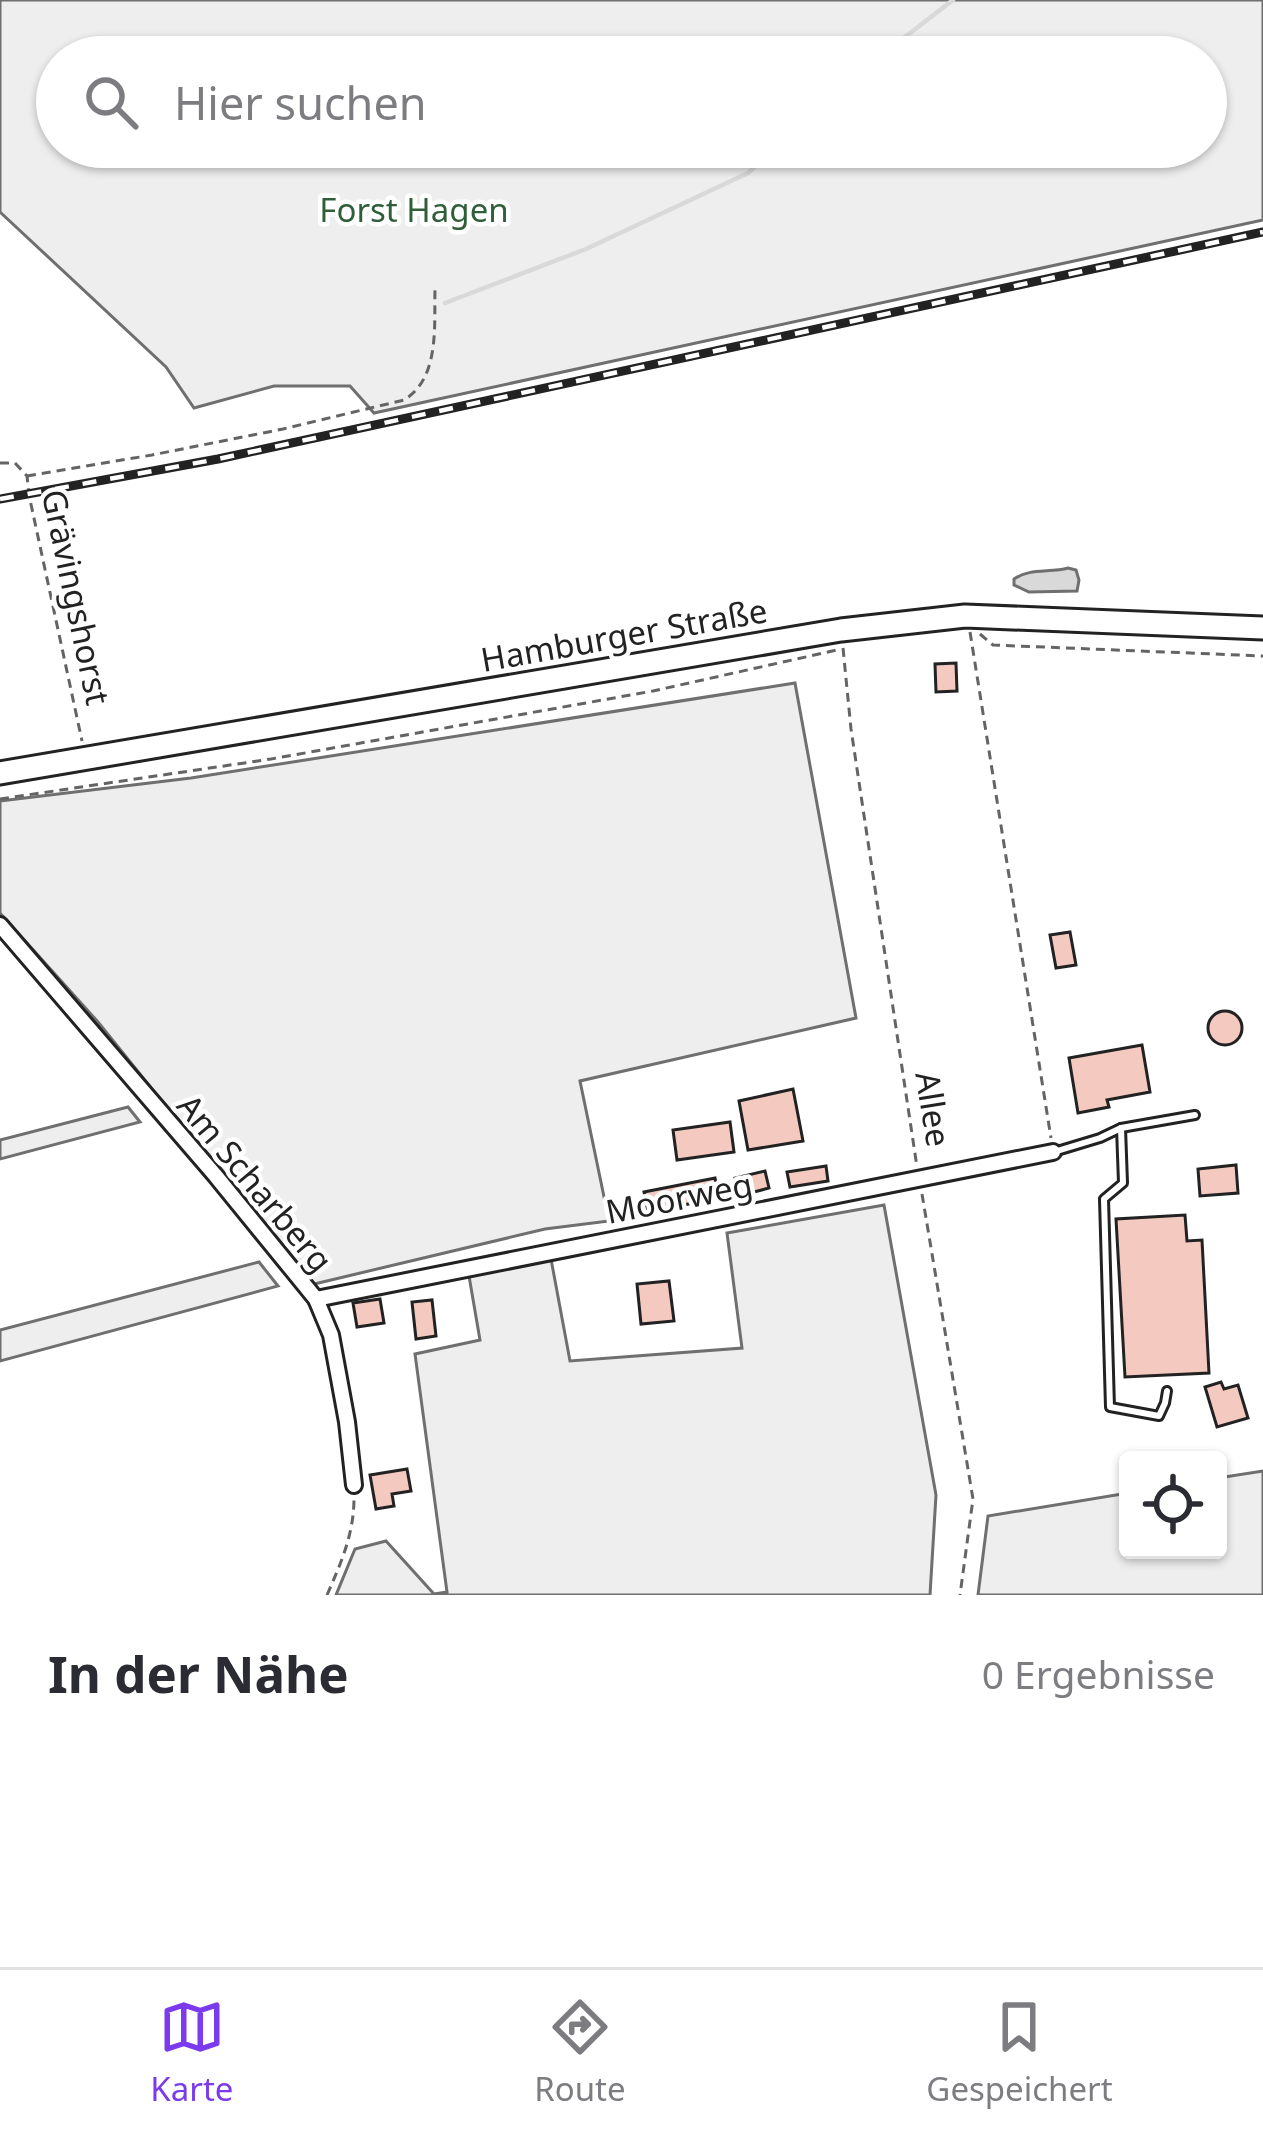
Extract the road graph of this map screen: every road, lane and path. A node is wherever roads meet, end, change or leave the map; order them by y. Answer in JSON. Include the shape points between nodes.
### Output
{"nodes":[{"id":1,"x":435,"y":290,"type":"dead end"},
{"id":2,"x":0,"y":463,"type":"edge"},
{"id":3,"x":27,"y":476,"type":"junction"},
{"id":4,"x":1263,"y":628,"type":"edge"},
{"id":5,"x":1263,"y":656,"type":"edge"},
{"id":6,"x":86,"y":760,"type":"junction"},
{"id":7,"x":0,"y":773,"type":"edge"},
{"id":8,"x":0,"y":799,"type":"edge"},
{"id":9,"x":0,"y":925,"type":"edge"},
{"id":10,"x":1195,"y":1115,"type":"dead end"},
{"id":11,"x":1120,"y":1128,"type":"junction"},
{"id":12,"x":1053,"y":1152,"type":"junction"},
{"id":13,"x":919,"y":1177,"type":"junction"},
{"id":14,"x":316,"y":1299,"type":"junction"},
{"id":15,"x":1167,"y":1390,"type":"dead end"},
{"id":16,"x":354,"y":1485,"type":"joint"},
{"id":17,"x":327,"y":1595,"type":"edge"},
{"id":18,"x":960,"y":1595,"type":"edge"}],
"edges":[{"from":1,"to":3,"type":"path","via":[[427,375],[404,400]]},
{"from":2,"to":3,"type":"path","name":"Grävingshorst","via":[[15,463]]},
{"from":3,"to":6,"type":"path","name":"Grävingshorst"},
{"from":4,"to":6,"type":"main road","name":"Hamburger Straße","via":[[916,620]]},
{"from":5,"to":12,"type":"path","via":[[993,645],[969,628]]},
{"from":6,"to":7,"type":"main road","name":"Hamburger Straße"},
{"from":8,"to":13,"type":"path","name":"Allee","via":[[359,743],[843,649]]},
{"from":9,"to":14,"type":"street","name":"Am Scharberg"},
{"from":10,"to":11,"type":"lane"},
{"from":11,"to":12,"type":"lane"},
{"from":11,"to":15,"type":"lane","via":[[1124,1183],[1104,1199],[1110,1407],[1159,1417]]},
{"from":12,"to":13,"type":"street","name":"Moorweg"},
{"from":13,"to":14,"type":"street","name":"Moorweg"},
{"from":13,"to":18,"type":"path","name":"Allee","via":[[973,1498]]},
{"from":14,"to":16,"type":"street","name":"Am Scharberg","via":[[331,1335]]},
{"from":16,"to":17,"type":"path","via":[[354,1521]]}]}
